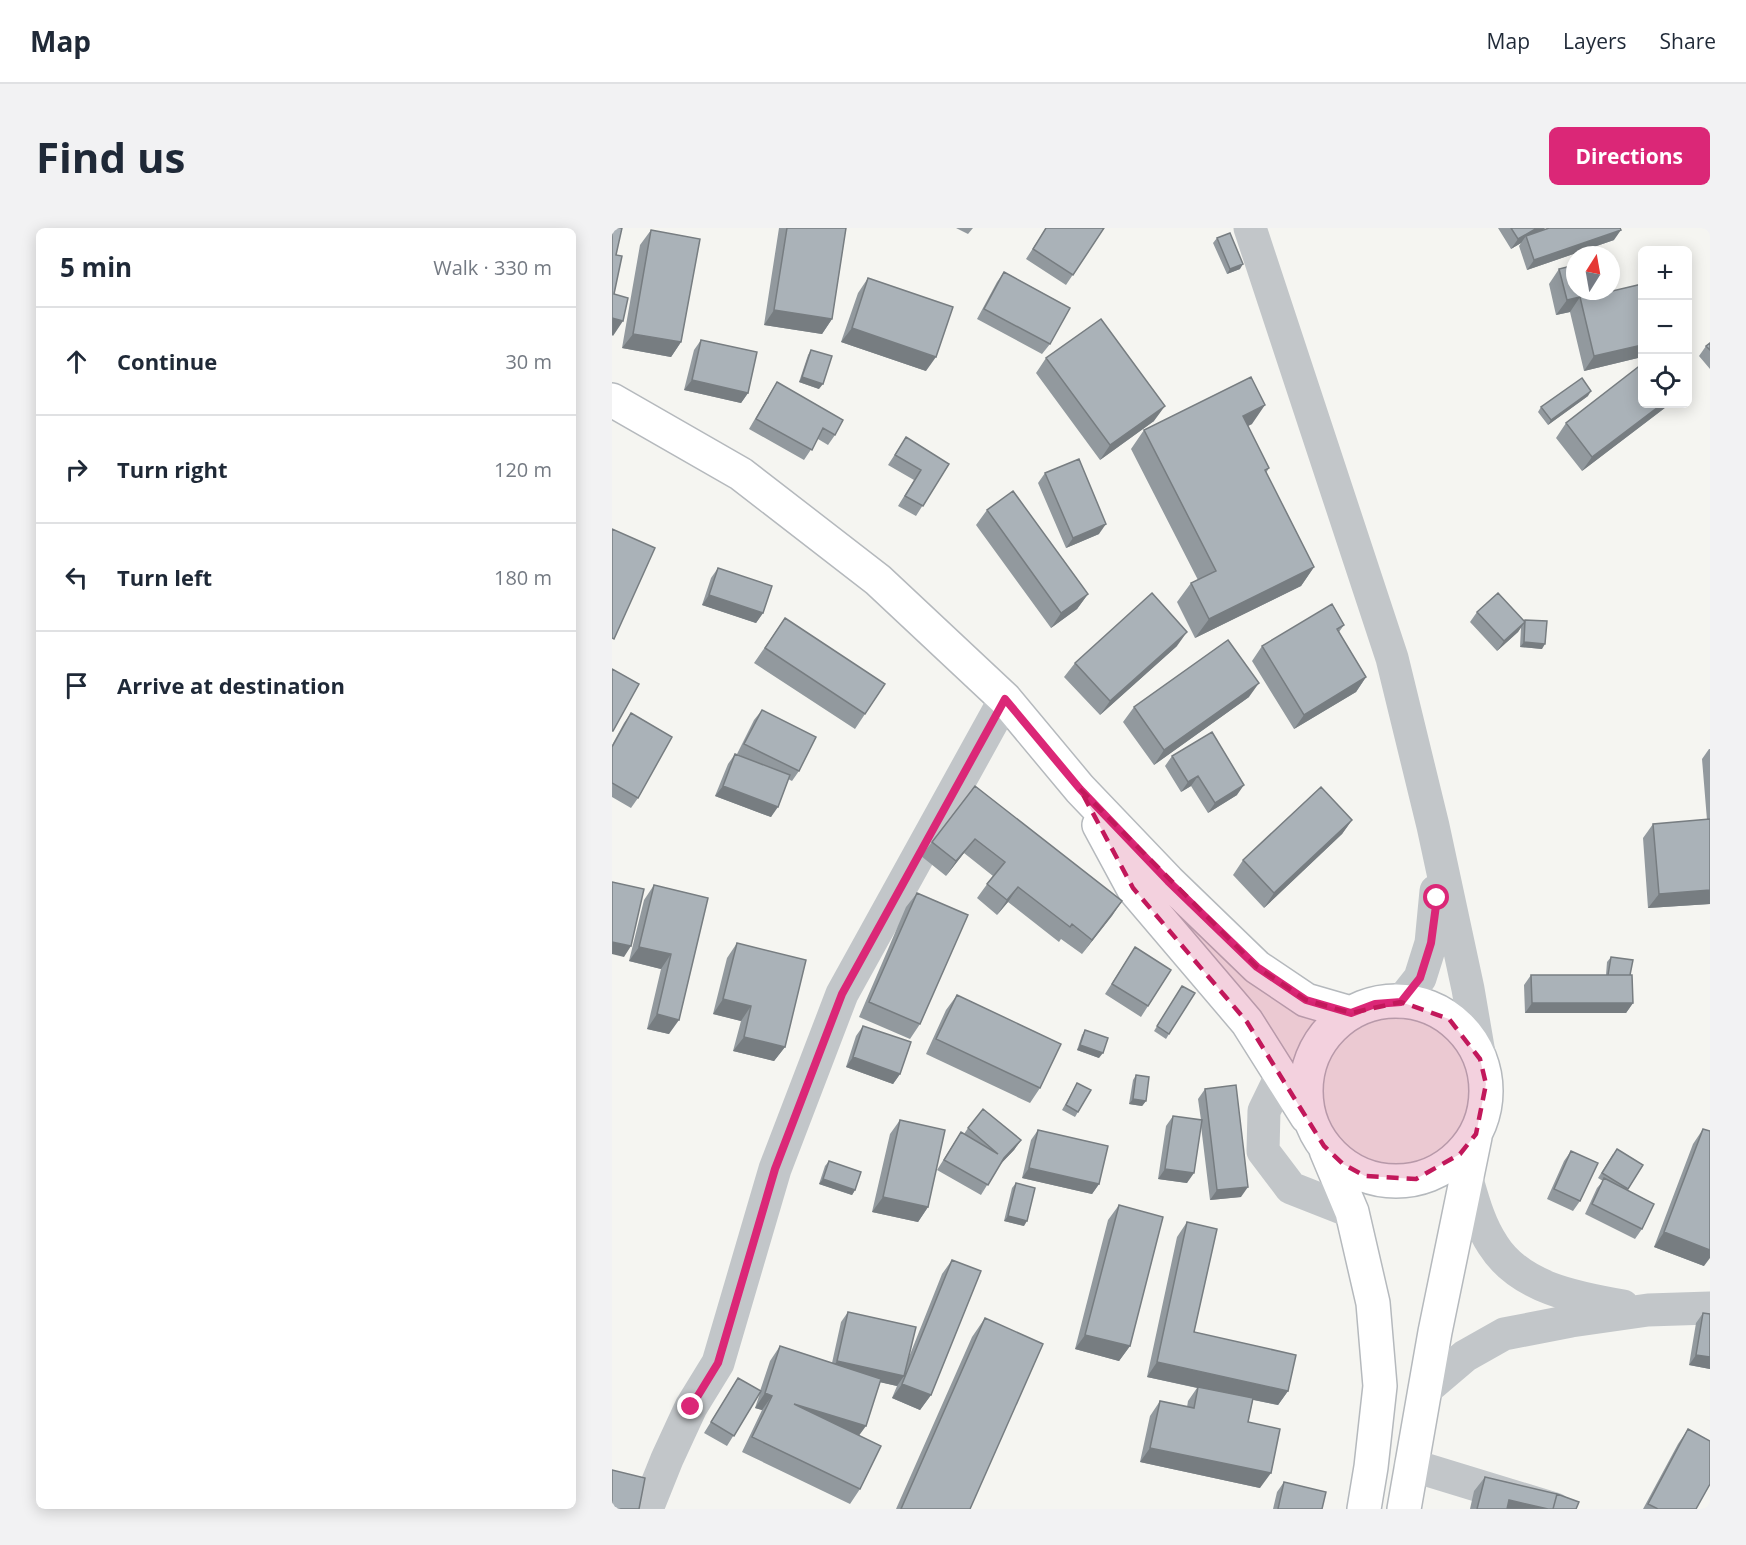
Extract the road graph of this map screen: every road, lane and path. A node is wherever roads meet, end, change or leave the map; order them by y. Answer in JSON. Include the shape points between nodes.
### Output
{"nodes":[{"id":1,"x":1250,"y":228,"type":"edge"},
{"id":2,"x":613,"y":403,"type":"edge"},
{"id":3,"x":1005,"y":699,"type":"junction"},
{"id":4,"x":1080,"y":789,"type":"junction"},
{"id":5,"x":1433,"y":826,"type":"junction"},
{"id":6,"x":1401,"y":1002,"type":"junction"},
{"id":7,"x":1351,"y":1013,"type":"junction"},
{"id":8,"x":1480,"y":1059,"type":"junction"},
{"id":9,"x":1281,"y":1076,"type":"junction"},
{"id":10,"x":1476,"y":1134,"type":"junction"},
{"id":11,"x":1318,"y":1135,"type":"junction"},
{"id":12,"x":1466,"y":1176,"type":"junction"},
{"id":13,"x":1352,"y":1212,"type":"junction"},
{"id":14,"x":1710,"y":1308,"type":"edge"},
{"id":15,"x":1648,"y":1311,"type":"junction"},
{"id":16,"x":1425,"y":1390,"type":"junction"},
{"id":17,"x":1411,"y":1465,"type":"junction"},
{"id":18,"x":648,"y":1509,"type":"edge"},
{"id":19,"x":1364,"y":1509,"type":"edge"},
{"id":20,"x":1404,"y":1509,"type":"edge"},
{"id":21,"x":1555,"y":1509,"type":"edge"}],
"edges":[{"from":1,"to":5,"type":"street","via":[[1392,658]]},
{"from":2,"to":3,"type":"main road","via":[[741,474],[878,580]]},
{"from":3,"to":4,"type":"main road"},
{"from":3,"to":18,"type":"street","via":[[842,994],[775,1169],[718,1363],[691,1407]]},
{"from":4,"to":7,"type":"main road","via":[[1257,967],[1306,1000]]},
{"from":4,"to":9,"type":"main road","via":[[1133,888],[1247,1022]]},
{"from":5,"to":6,"type":"street","via":[[1437,898],[1431,943],[1420,978]]},
{"from":5,"to":8,"type":"street"},
{"from":6,"to":7,"type":"main road","via":[[1375,1004]]},
{"from":6,"to":8,"type":"main road","via":[[1426,1007],[1449,1019],[1468,1037]]},
{"from":7,"to":11,"type":"main road","via":[[1331,1028],[1316,1049],[1307,1073],[1306,1099]]},
{"from":8,"to":10,"type":"main road","via":[[1486,1084],[1484,1110]]},
{"from":9,"to":11,"type":"main road"},
{"from":9,"to":13,"type":"street","via":[[1264,1111],[1263,1150],[1291,1188]]},
{"from":10,"to":11,"type":"main road","via":[[1440,1170],[1416,1179],[1390,1181],[1365,1176],[1342,1164]]},
{"from":10,"to":12,"type":"main road"},
{"from":11,"to":13,"type":"main road"},
{"from":12,"to":15,"type":"street","via":[[1493,1246],[1519,1273],[1550,1288]]},
{"from":12,"to":16,"type":"main road"},
{"from":13,"to":19,"type":"main road","via":[[1373,1303],[1380,1386]]},
{"from":14,"to":15,"type":"street"},
{"from":15,"to":16,"type":"street","via":[[1504,1334],[1465,1356]]},
{"from":16,"to":17,"type":"main road"},
{"from":17,"to":20,"type":"main road"},
{"from":17,"to":21,"type":"street"}]}
